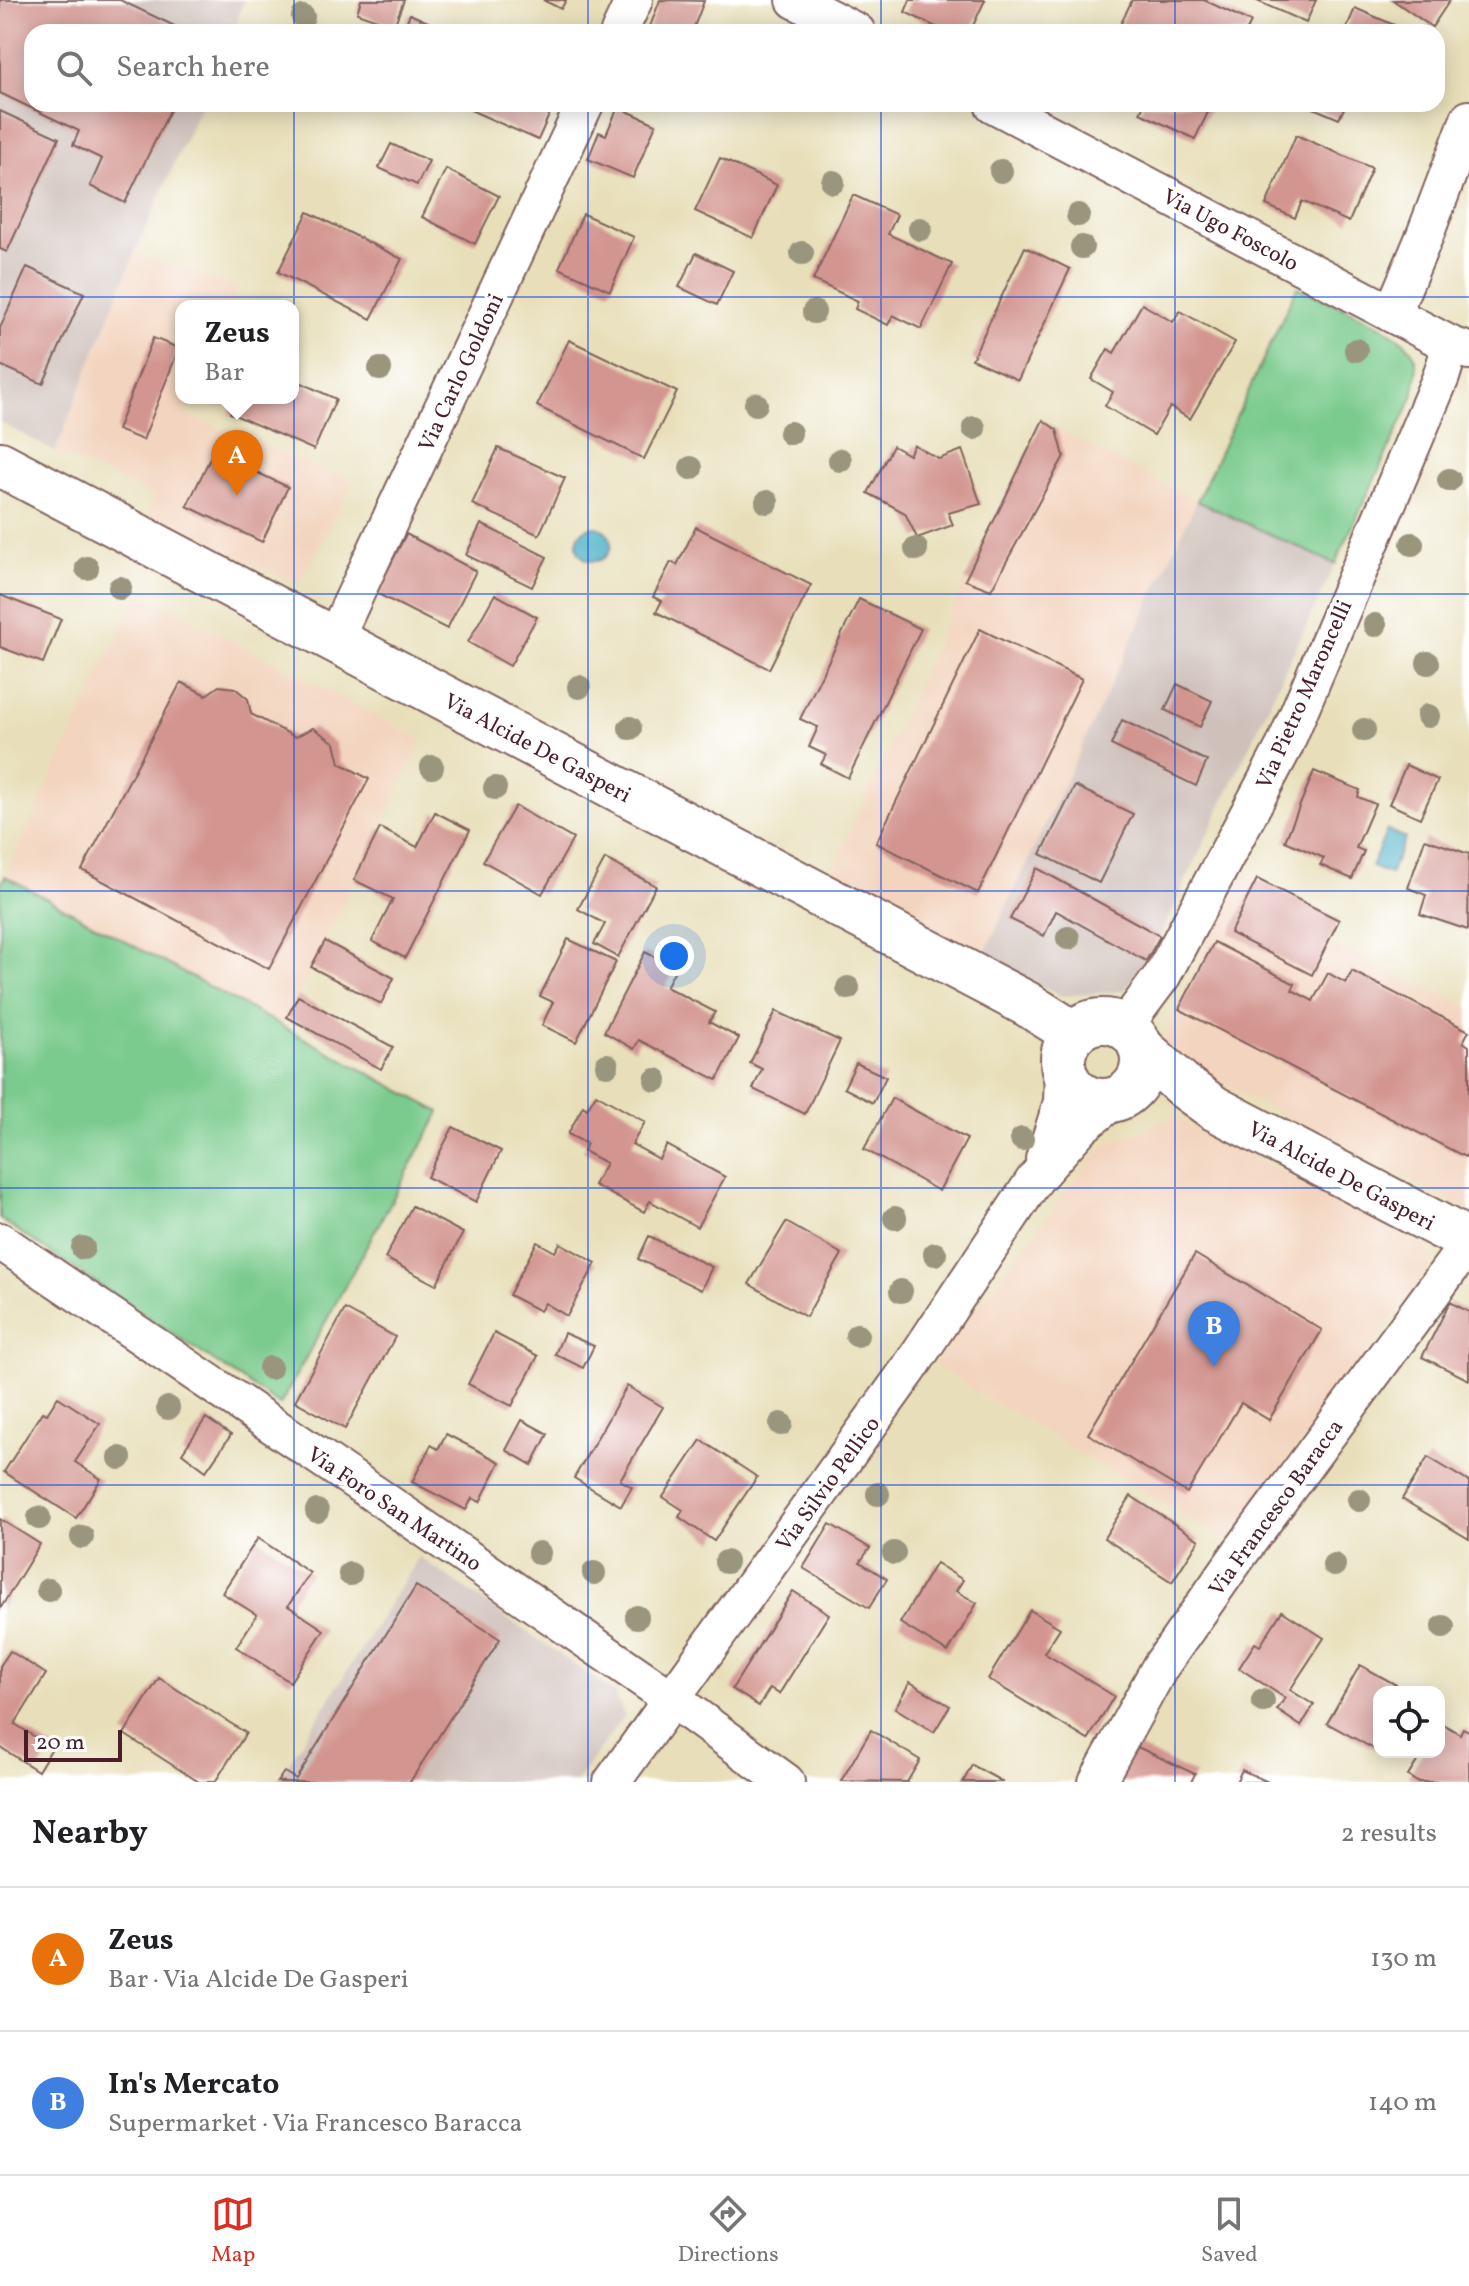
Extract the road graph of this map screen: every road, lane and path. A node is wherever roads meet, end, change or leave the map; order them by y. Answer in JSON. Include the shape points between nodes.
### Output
{"nodes":[{"id":1,"x":634,"y":0,"type":"edge"},
{"id":2,"x":795,"y":0,"type":"edge"},
{"id":3,"x":623,"y":24,"type":"edge"},
{"id":4,"x":842,"y":24,"type":"edge"},
{"id":5,"x":581,"y":112,"type":"edge"},
{"id":6,"x":1008,"y":112,"type":"edge"},
{"id":7,"x":1469,"y":119,"type":"edge"},
{"id":8,"x":1392,"y":314,"type":"junction"},
{"id":9,"x":1460,"y":348,"type":"edge"},
{"id":10,"x":0,"y":464,"type":"edge"},
{"id":11,"x":334,"y":640,"type":"junction"},
{"id":12,"x":1133,"y":1037,"type":"junction"},
{"id":13,"x":1068,"y":1052,"type":"junction"},
{"id":14,"x":1120,"y":1097,"type":"junction"},
{"id":15,"x":1214,"y":1108,"type":"junction"},
{"id":16,"x":1035,"y":1179,"type":"junction"},
{"id":17,"x":0,"y":1241,"type":"edge"},
{"id":18,"x":1469,"y":1242,"type":"edge"},
{"id":19,"x":672,"y":1699,"type":"junction"},
{"id":20,"x":612,"y":1782,"type":"edge"},
{"id":21,"x":786,"y":1782,"type":"edge"},
{"id":22,"x":1097,"y":1782,"type":"edge"}],
"edges":[{"from":1,"to":3,"type":"street"},
{"from":2,"to":4,"type":"street"},
{"from":5,"to":11,"type":"street","name":"Via Carlo Goldoni"},
{"from":6,"to":8,"type":"street","name":"Via Ugo Foscolo"},
{"from":7,"to":8,"type":"street"},
{"from":8,"to":9,"type":"street","name":"Via Ugo Foscolo"},
{"from":9,"to":12,"type":"street","name":"Via Pietro Maroncelli","via":[[1441,377],[1284,747]]},
{"from":10,"to":11,"type":"main road","name":"Via Alcide De Gasperi"},
{"from":11,"to":13,"type":"main road","name":"Via Alcide De Gasperi","via":[[1027,1004]]},
{"from":12,"to":13,"type":"main road","via":[[1111,1021],[1097,1021],[1084,1025]]},
{"from":12,"to":14,"type":"main road","via":[[1143,1062],[1141,1074]]},
{"from":12,"to":15,"type":"main road","name":"Via Alcide De Gasperi"},
{"from":13,"to":14,"type":"main road","via":[[1069,1083],[1077,1093],[1101,1102]]},
{"from":13,"to":16,"type":"street","name":"Via Silvio Pellico","via":[[1059,1115]]},
{"from":14,"to":15,"type":"main road","name":"Via Alcide De Gasperi","via":[[1176,1097]]},
{"from":14,"to":16,"type":"street","name":"Via Silvio Pellico","via":[[1072,1136]]},
{"from":15,"to":18,"type":"main road","name":"Via Alcide De Gasperi"},
{"from":16,"to":19,"type":"street","name":"Via Silvio Pellico","via":[[909,1369]]},
{"from":17,"to":19,"type":"street","name":"Via Foro San Martino"},
{"from":18,"to":22,"type":"street","name":"Via Francesco Baracca","via":[[1160,1667]]},
{"from":19,"to":20,"type":"street","name":"Via Silvio Pellico"},
{"from":19,"to":21,"type":"street","name":"Via Foro San Martino"}]}
